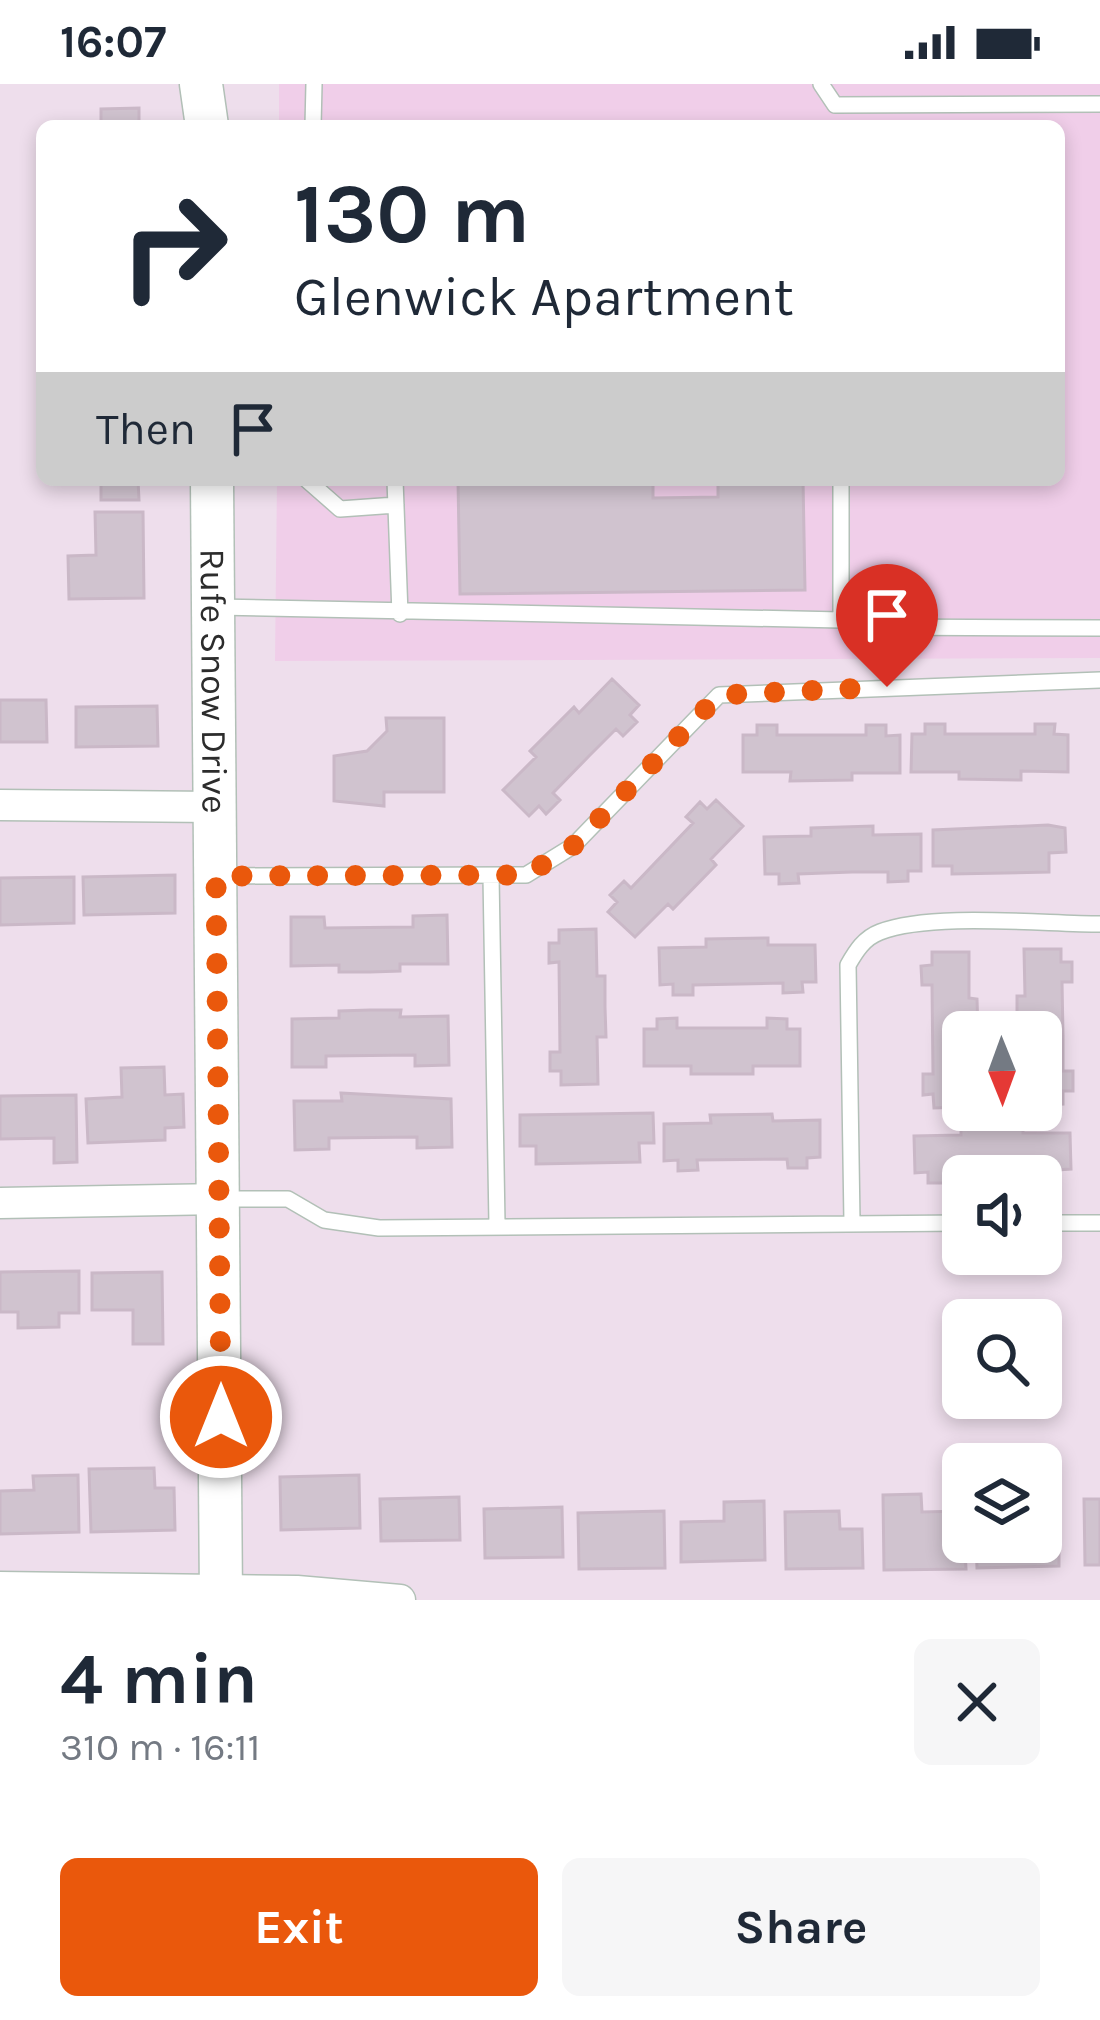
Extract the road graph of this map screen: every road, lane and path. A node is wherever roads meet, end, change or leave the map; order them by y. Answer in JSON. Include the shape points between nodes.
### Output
{"nodes":[{"id":1,"x":201,"y":84,"type":"edge"},
{"id":2,"x":216,"y":84,"type":"edge"},
{"id":3,"x":821,"y":84,"type":"edge"},
{"id":4,"x":314,"y":88,"type":"edge"},
{"id":5,"x":1100,"y":104,"type":"edge"},
{"id":6,"x":208,"y":120,"type":"edge"},
{"id":7,"x":210,"y":120,"type":"edge"},
{"id":8,"x":314,"y":120,"type":"edge"},
{"id":9,"x":212,"y":486,"type":"edge"},
{"id":10,"x":314,"y":486,"type":"edge"},
{"id":11,"x":395,"y":486,"type":"edge"},
{"id":12,"x":841,"y":486,"type":"edge"},
{"id":13,"x":396,"y":505,"type":"junction"},
{"id":14,"x":213,"y":608,"type":"junction"},
{"id":15,"x":400,"y":614,"type":"junction"},
{"id":16,"x":841,"y":620,"type":"junction"},
{"id":17,"x":1100,"y":628,"type":"edge"},
{"id":18,"x":1100,"y":680,"type":"edge"},
{"id":19,"x":0,"y":806,"type":"edge"},
{"id":20,"x":214,"y":806,"type":"junction"},
{"id":21,"x":216,"y":876,"type":"junction"},
{"id":22,"x":491,"y":876,"type":"junction"},
{"id":23,"x":1100,"y":924,"type":"edge"},
{"id":24,"x":221,"y":1199,"type":"junction"},
{"id":25,"x":0,"y":1203,"type":"edge"},
{"id":26,"x":852,"y":1222,"type":"junction"},
{"id":27,"x":942,"y":1223,"type":"edge"},
{"id":28,"x":1062,"y":1223,"type":"edge"},
{"id":29,"x":1100,"y":1223,"type":"edge"},
{"id":30,"x":497,"y":1224,"type":"junction"},
{"id":31,"x":0,"y":1587,"type":"edge"},
{"id":32,"x":221,"y":1595,"type":"edge"},
{"id":33,"x":400,"y":1600,"type":"edge"}],
"edges":[{"from":1,"to":6,"type":"main road"},
{"from":2,"to":7,"type":"main road"},
{"from":3,"to":5,"type":"lane","via":[[835,105]]},
{"from":4,"to":8,"type":"lane"},
{"from":9,"to":14,"type":"main road","name":"Rufe Snow Drive"},
{"from":10,"to":13,"type":"lane","via":[[340,509]]},
{"from":11,"to":13,"type":"lane"},
{"from":12,"to":16,"type":"lane"},
{"from":13,"to":15,"type":"lane"},
{"from":14,"to":15,"type":"lane"},
{"from":14,"to":20,"type":"main road","name":"Rufe Snow Drive"},
{"from":15,"to":16,"type":"lane"},
{"from":16,"to":17,"type":"lane"},
{"from":18,"to":22,"type":"lane","via":[[719,695],[554,862],[526,875]]},
{"from":19,"to":20,"type":"street"},
{"from":20,"to":21,"type":"main road","name":"Rufe Snow Drive"},
{"from":21,"to":22,"type":"lane"},
{"from":21,"to":24,"type":"main road","name":"Rufe Snow Drive"},
{"from":22,"to":30,"type":"lane"},
{"from":23,"to":26,"type":"lane","via":[[924,924],[880,932],[860,945],[848,965]]},
{"from":24,"to":25,"type":"street"},
{"from":24,"to":30,"type":"lane","via":[[288,1198],[324,1220],[379,1228]]},
{"from":24,"to":32,"type":"main road","name":"Rufe Snow Drive"},
{"from":26,"to":27,"type":"lane"},
{"from":26,"to":30,"type":"lane"},
{"from":28,"to":29,"type":"lane"},
{"from":31,"to":32,"type":"street"},
{"from":32,"to":33,"type":"street"}]}
